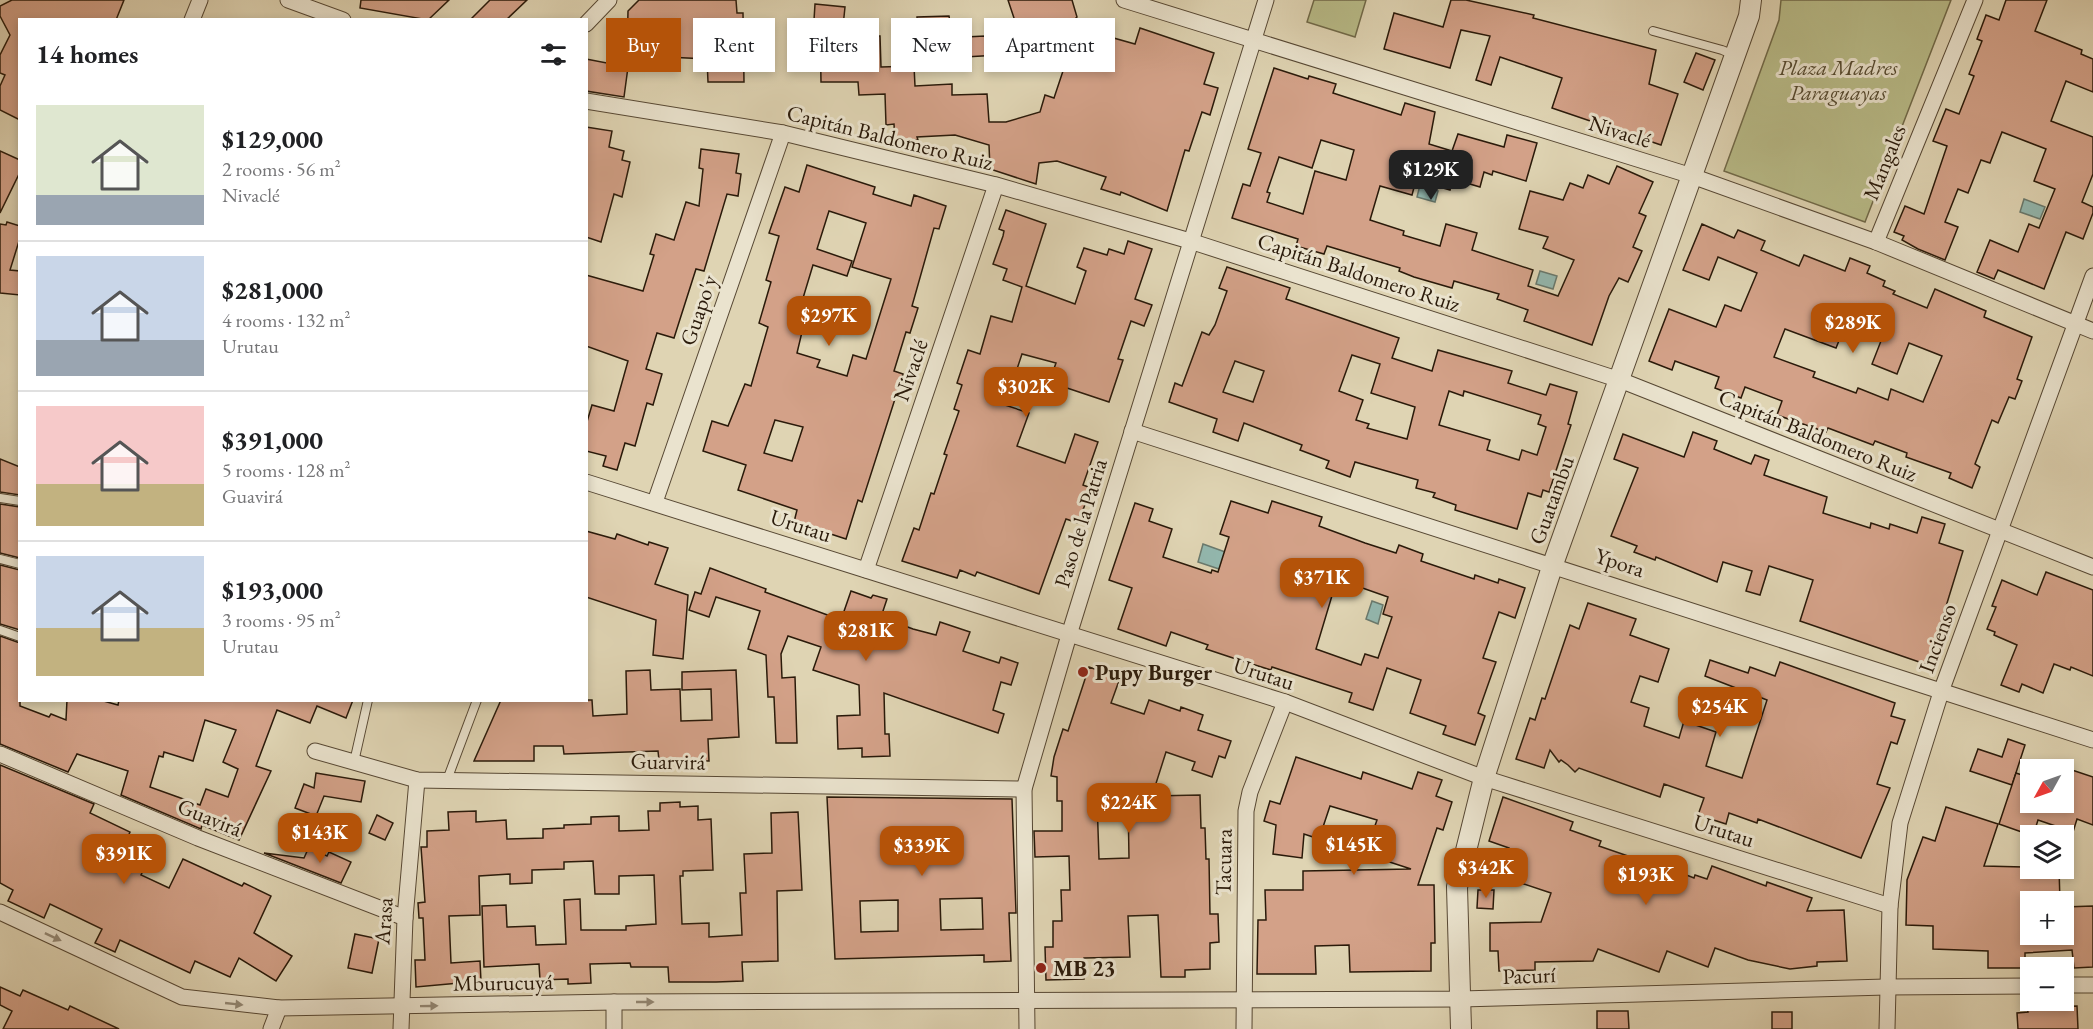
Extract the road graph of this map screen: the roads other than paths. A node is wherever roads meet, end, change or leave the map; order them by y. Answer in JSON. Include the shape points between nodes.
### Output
{"nodes":[{"id":1,"x":200,"y":0,"type":"edge"},
{"id":2,"x":288,"y":0,"type":"edge"},
{"id":3,"x":609,"y":0,"type":"edge"},
{"id":4,"x":1124,"y":0,"type":"edge"},
{"id":5,"x":1266,"y":0,"type":"edge"},
{"id":6,"x":1751,"y":0,"type":"edge"},
{"id":7,"x":1975,"y":0,"type":"edge"},
{"id":8,"x":193,"y":18,"type":"edge"},
{"id":9,"x":338,"y":18,"type":"edge"},
{"id":10,"x":588,"y":22,"type":"edge"},
{"id":11,"x":1653,"y":31,"type":"dead end"},
{"id":12,"x":1254,"y":42,"type":"junction"},
{"id":13,"x":1735,"y":56,"type":"junction"},
{"id":14,"x":588,"y":101,"type":"edge"},
{"id":15,"x":783,"y":133,"type":"junction"},
{"id":16,"x":1692,"y":177,"type":"junction"},
{"id":17,"x":996,"y":185,"type":"junction"},
{"id":18,"x":1190,"y":241,"type":"junction"},
{"id":19,"x":1876,"y":242,"type":"junction"},
{"id":20,"x":2093,"y":276,"type":"edge"},
{"id":21,"x":2075,"y":324,"type":"junction"},
{"id":22,"x":2093,"y":331,"type":"edge"},
{"id":23,"x":1620,"y":380,"type":"junction"},
{"id":24,"x":1132,"y":431,"type":"junction"},
{"id":25,"x":588,"y":483,"type":"edge"},
{"id":26,"x":0,"y":498,"type":"edge"},
{"id":27,"x":18,"y":501,"type":"edge"},
{"id":28,"x":655,"y":502,"type":"junction"},
{"id":29,"x":2000,"y":531,"type":"junction"},
{"id":30,"x":0,"y":559,"type":"edge"},
{"id":31,"x":18,"y":564,"type":"edge"},
{"id":32,"x":1553,"y":564,"type":"junction"},
{"id":33,"x":2093,"y":567,"type":"edge"},
{"id":34,"x":866,"y":570,"type":"junction"},
{"id":35,"x":0,"y":630,"type":"edge"},
{"id":36,"x":1069,"y":635,"type":"junction"},
{"id":37,"x":18,"y":636,"type":"edge"},
{"id":38,"x":1942,"y":689,"type":"junction"},
{"id":39,"x":368,"y":702,"type":"edge"},
{"id":40,"x":476,"y":702,"type":"edge"},
{"id":41,"x":1285,"y":702,"type":"junction"},
{"id":42,"x":2093,"y":740,"type":"edge"},
{"id":43,"x":315,"y":751,"type":"dead end"},
{"id":44,"x":0,"y":754,"type":"edge"},
{"id":45,"x":354,"y":762,"type":"junction"},
{"id":46,"x":1484,"y":778,"type":"junction"},
{"id":47,"x":417,"y":780,"type":"junction"},
{"id":48,"x":447,"y":780,"type":"junction"},
{"id":49,"x":1024,"y":789,"type":"junction"},
{"id":50,"x":1890,"y":906,"type":"junction"},
{"id":51,"x":0,"y":912,"type":"edge"},
{"id":52,"x":405,"y":918,"type":"junction"},
{"id":53,"x":2074,"y":985,"type":"edge"},
{"id":54,"x":2093,"y":985,"type":"edge"},
{"id":55,"x":2020,"y":986,"type":"edge"},
{"id":56,"x":1886,"y":987,"type":"junction"},
{"id":57,"x":1461,"y":999,"type":"junction"},
{"id":58,"x":1027,"y":1000,"type":"junction"},
{"id":59,"x":1244,"y":1000,"type":"junction"},
{"id":60,"x":614,"y":1002,"type":"junction"},
{"id":61,"x":401,"y":1007,"type":"junction"},
{"id":62,"x":279,"y":1008,"type":"junction"},
{"id":63,"x":271,"y":1029,"type":"edge"},
{"id":64,"x":401,"y":1029,"type":"edge"},
{"id":65,"x":614,"y":1029,"type":"edge"},
{"id":66,"x":1027,"y":1029,"type":"edge"},
{"id":67,"x":1244,"y":1029,"type":"edge"},
{"id":68,"x":1461,"y":1029,"type":"edge"},
{"id":69,"x":1887,"y":1029,"type":"edge"}],
"edges":[{"from":1,"to":8,"type":"street"},
{"from":2,"to":9,"type":"street"},
{"from":3,"to":10,"type":"street"},
{"from":4,"to":12,"type":"street","name":"Nivaclé"},
{"from":5,"to":12,"type":"street","name":"Paso de la Patria"},
{"from":6,"to":13,"type":"street","name":"Guatambu"},
{"from":7,"to":19,"type":"street","name":"Mangales"},
{"from":11,"to":13,"type":"lane"},
{"from":12,"to":16,"type":"street","name":"Nivaclé"},
{"from":12,"to":18,"type":"street","name":"Paso de la Patria"},
{"from":13,"to":16,"type":"street","name":"Guatambu"},
{"from":14,"to":15,"type":"street","name":"Capitán Baldomero Ruiz"},
{"from":15,"to":17,"type":"street","name":"Capitán Baldomero Ruiz"},
{"from":15,"to":28,"type":"street","name":"Guapo'y"},
{"from":16,"to":19,"type":"street","name":"Nivaclé"},
{"from":16,"to":23,"type":"street","name":"Guatambu"},
{"from":17,"to":18,"type":"street","name":"Capitán Baldomero Ruiz"},
{"from":17,"to":34,"type":"street","name":"Nivaclé"},
{"from":18,"to":23,"type":"street","name":"Capitán Baldomero Ruiz"},
{"from":18,"to":24,"type":"street","name":"Paso de la Patria"},
{"from":19,"to":21,"type":"street","name":"Nivaclé"},
{"from":20,"to":21,"type":"street","name":"Incienso"},
{"from":21,"to":22,"type":"street","name":"Nivaclé"},
{"from":21,"to":29,"type":"street","name":"Incienso"},
{"from":23,"to":29,"type":"street","name":"Capitán Baldomero Ruiz"},
{"from":23,"to":32,"type":"street","name":"Guatambu"},
{"from":24,"to":32,"type":"street","name":"Ypora"},
{"from":24,"to":36,"type":"street","name":"Paso de la Patria"},
{"from":25,"to":28,"type":"street","name":"Urutau"},
{"from":26,"to":27,"type":"lane"},
{"from":28,"to":34,"type":"street","name":"Urutau"},
{"from":29,"to":33,"type":"street","name":"Capitán Baldomero Ruiz"},
{"from":29,"to":38,"type":"street","name":"Incienso"},
{"from":30,"to":31,"type":"lane"},
{"from":32,"to":38,"type":"street","name":"Ypora"},
{"from":32,"to":46,"type":"street","name":"Guatambu"},
{"from":34,"to":36,"type":"street","name":"Urutau"},
{"from":35,"to":37,"type":"lane"},
{"from":36,"to":41,"type":"street","name":"Urutau"},
{"from":36,"to":49,"type":"street","name":"Paso de la Patria"},
{"from":38,"to":42,"type":"street","name":"Ypora"},
{"from":38,"to":50,"type":"street","name":"Incienso","via":[[1900,823]]},
{"from":39,"to":45,"type":"lane"},
{"from":40,"to":48,"type":"lane"},
{"from":41,"to":46,"type":"street","name":"Urutau"},
{"from":41,"to":59,"type":"street","name":"Tacuara","via":[[1246,811]]},
{"from":43,"to":45,"type":"street","name":"Guarvirá"},
{"from":44,"to":52,"type":"street","name":"Guavirá","via":[[198,838]]},
{"from":45,"to":47,"type":"street","name":"Guarvirá"},
{"from":46,"to":50,"type":"street","name":"Urutau"},
{"from":46,"to":57,"type":"street","name":"Guatambu","via":[[1457,886]]},
{"from":47,"to":48,"type":"street","name":"Guarvirá"},
{"from":47,"to":52,"type":"street","name":"Arasa"},
{"from":48,"to":49,"type":"street","name":"Guarvirá"},
{"from":49,"to":58,"type":"street","name":"Paso de la Patria"},
{"from":50,"to":56,"type":"street","name":"Incienso"},
{"from":51,"to":62,"type":"street","name":"Mburucuyá","one_way":true,"via":[[182,997]]},
{"from":52,"to":61,"type":"street","name":"Arasa"},
{"from":53,"to":54,"type":"street"},
{"from":55,"to":56,"type":"street","name":"Pacurí"},
{"from":56,"to":57,"type":"street","name":"Pacurí"},
{"from":56,"to":69,"type":"street","name":"Incienso"},
{"from":57,"to":59,"type":"street","name":"Pacurí"},
{"from":57,"to":68,"type":"street","name":"Guatambu"},
{"from":58,"to":59,"type":"street","name":"Pacurí"},
{"from":60,"to":58,"type":"street","name":"Mburucuyá","one_way":true},
{"from":58,"to":66,"type":"street","name":"Paso de la Patria"},
{"from":59,"to":67,"type":"street","name":"Tacuara"},
{"from":61,"to":60,"type":"street","name":"Mburucuyá","one_way":true},
{"from":60,"to":65,"type":"street"},
{"from":61,"to":62,"type":"street","name":"Mburucuyá"},
{"from":61,"to":64,"type":"street","name":"Arasa"},
{"from":62,"to":63,"type":"street"}]}
